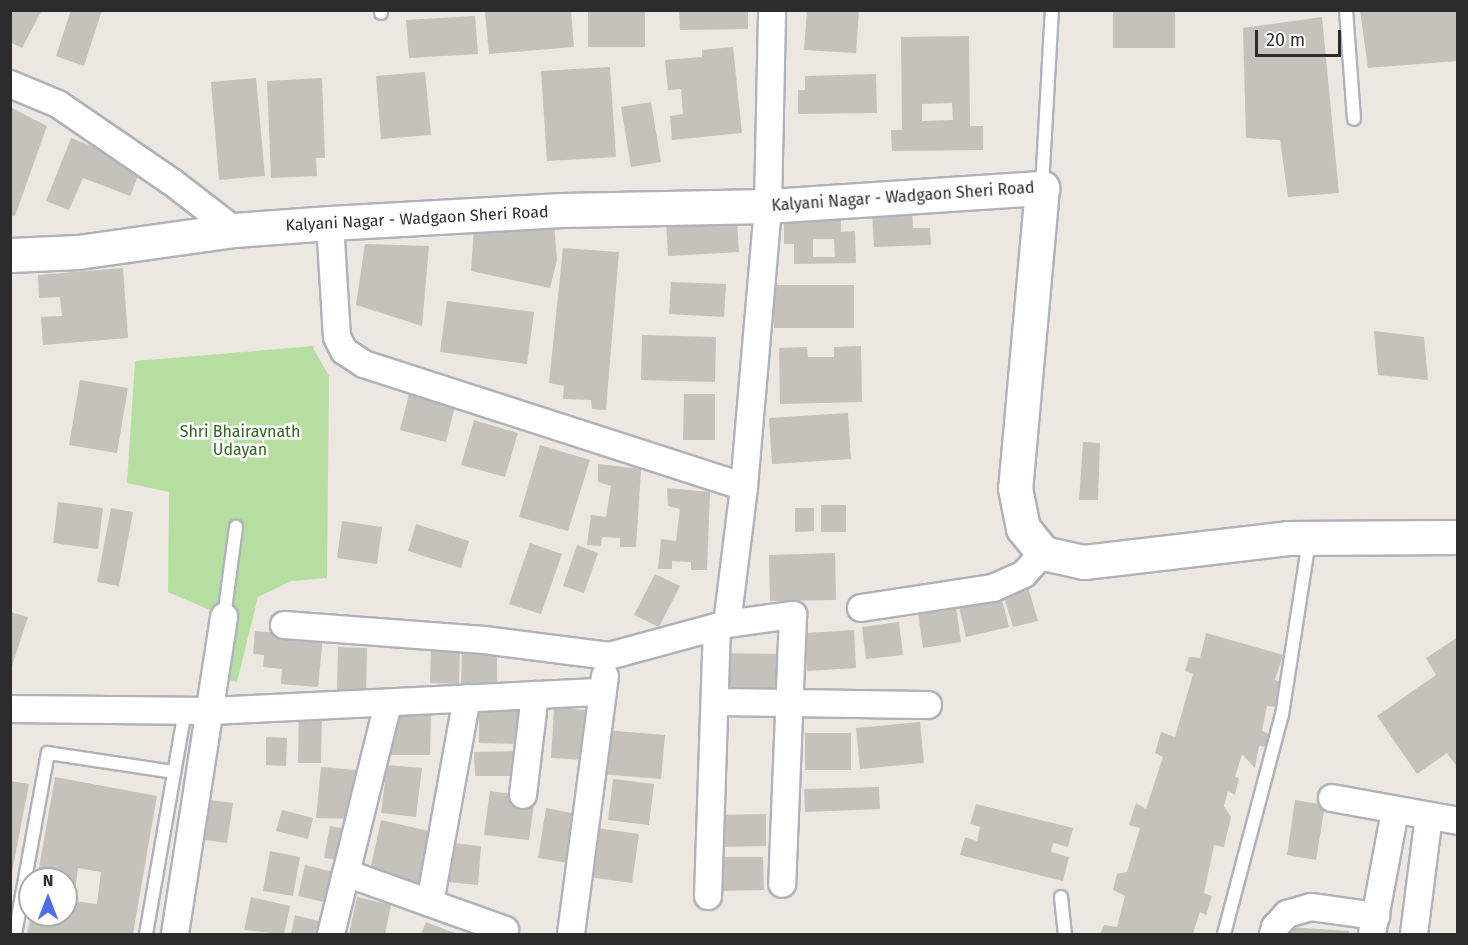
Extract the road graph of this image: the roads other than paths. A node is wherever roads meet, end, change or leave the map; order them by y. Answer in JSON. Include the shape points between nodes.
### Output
{"nodes":[{"id":1,"x":772,"y":10,"type":"edge"},
{"id":2,"x":1052,"y":10,"type":"edge"},
{"id":3,"x":1346,"y":10,"type":"edge"},
{"id":4,"x":10,"y":84,"type":"edge"},
{"id":5,"x":1354,"y":119,"type":"dead end"},
{"id":6,"x":1042,"y":188,"type":"junction"},
{"id":7,"x":768,"y":206,"type":"junction"},
{"id":8,"x":330,"y":223,"type":"junction"},
{"id":9,"x":234,"y":230,"type":"junction"},
{"id":10,"x":10,"y":255,"type":"edge"},
{"id":11,"x":744,"y":487,"type":"junction"},
{"id":12,"x":236,"y":527,"type":"dead end"},
{"id":13,"x":1458,"y":537,"type":"edge"},
{"id":14,"x":1309,"y":538,"type":"junction"},
{"id":15,"x":1043,"y":553,"type":"junction"},
{"id":16,"x":861,"y":608,"type":"dead end"},
{"id":17,"x":224,"y":617,"type":"joint"},
{"id":18,"x":284,"y":625,"type":"dead end"},
{"id":19,"x":722,"y":625,"type":"junction"},
{"id":20,"x":609,"y":656,"type":"junction"},
{"id":21,"x":603,"y":692,"type":"junction"},
{"id":22,"x":535,"y":695,"type":"junction"},
{"id":23,"x":467,"y":698,"type":"junction"},
{"id":24,"x":715,"y":702,"type":"junction"},
{"id":25,"x":388,"y":703,"type":"junction"},
{"id":26,"x":789,"y":704,"type":"junction"},
{"id":27,"x":928,"y":705,"type":"dead end"},
{"id":28,"x":10,"y":710,"type":"edge"},
{"id":29,"x":185,"y":711,"type":"junction"},
{"id":30,"x":211,"y":711,"type":"junction"},
{"id":31,"x":174,"y":772,"type":"junction"},
{"id":32,"x":523,"y":795,"type":"dead end"},
{"id":33,"x":1332,"y":798,"type":"dead end"},
{"id":34,"x":1395,"y":811,"type":"junction"},
{"id":35,"x":1429,"y":816,"type":"junction"},
{"id":36,"x":1458,"y":821,"type":"edge"},
{"id":37,"x":346,"y":873,"type":"junction"},
{"id":38,"x":782,"y":884,"type":"dead end"},
{"id":39,"x":708,"y":896,"type":"dead end"},
{"id":40,"x":1061,"y":897,"type":"dead end"},
{"id":41,"x":430,"y":903,"type":"junction"},
{"id":42,"x":1374,"y":925,"type":"edge"},
{"id":43,"x":505,"y":930,"type":"dead end"},
{"id":44,"x":15,"y":934,"type":"edge"},
{"id":45,"x":146,"y":934,"type":"edge"},
{"id":46,"x":175,"y":934,"type":"edge"},
{"id":47,"x":331,"y":934,"type":"edge"},
{"id":48,"x":571,"y":934,"type":"edge"},
{"id":49,"x":1065,"y":934,"type":"edge"},
{"id":50,"x":1224,"y":934,"type":"edge"},
{"id":51,"x":1273,"y":934,"type":"edge"},
{"id":52,"x":1414,"y":934,"type":"edge"}],
"edges":[{"from":1,"to":7,"type":"street"},
{"from":2,"to":6,"type":"lane"},
{"from":3,"to":5,"type":"lane"},
{"from":4,"to":9,"type":"street","via":[[58,104]]},
{"from":6,"to":7,"type":"street","name":"Kalyani Nagar - Wadgaon Sheri Road"},
{"from":6,"to":15,"type":"street","name":"Kalyani Nagar - Wadgaon Sheri Road","via":[[1015,488],[1023,528]]},
{"from":7,"to":8,"type":"street","name":"Kalyani Nagar - Wadgaon Sheri Road","via":[[562,210]]},
{"from":7,"to":11,"type":"street"},
{"from":8,"to":9,"type":"street","name":"Kalyani Nagar - Wadgaon Sheri Road"},
{"from":8,"to":11,"type":"street","via":[[337,337],[344,351],[364,364]]},
{"from":9,"to":10,"type":"street","name":"Kalyani Nagar - Wadgaon Sheri Road","via":[[78,252]]},
{"from":11,"to":19,"type":"street"},
{"from":12,"to":17,"type":"lane"},
{"from":13,"to":14,"type":"street"},
{"from":14,"to":15,"type":"street","via":[[1084,562]]},
{"from":14,"to":50,"type":"lane","via":[[1282,715]]},
{"from":15,"to":16,"type":"street","via":[[1024,574],[993,588]]},
{"from":17,"to":30,"type":"street"},
{"from":18,"to":20,"type":"street","via":[[484,640]]},
{"from":19,"to":20,"type":"street"},
{"from":19,"to":24,"type":"street"},
{"from":19,"to":26,"type":"street","via":[[793,615]]},
{"from":20,"to":21,"type":"street"},
{"from":21,"to":22,"type":"street"},
{"from":21,"to":48,"type":"street"},
{"from":22,"to":23,"type":"street"},
{"from":22,"to":32,"type":"street"},
{"from":23,"to":25,"type":"street"},
{"from":23,"to":41,"type":"street"},
{"from":24,"to":26,"type":"street"},
{"from":24,"to":39,"type":"street"},
{"from":25,"to":30,"type":"street"},
{"from":25,"to":37,"type":"street"},
{"from":26,"to":27,"type":"street"},
{"from":26,"to":38,"type":"street"},
{"from":28,"to":29,"type":"street"},
{"from":29,"to":30,"type":"street"},
{"from":29,"to":31,"type":"lane"},
{"from":30,"to":46,"type":"street"},
{"from":31,"to":44,"type":"lane","via":[[48,753]]},
{"from":31,"to":45,"type":"lane"},
{"from":33,"to":34,"type":"street"},
{"from":34,"to":35,"type":"street"},
{"from":34,"to":42,"type":"street"},
{"from":35,"to":36,"type":"street"},
{"from":35,"to":52,"type":"street"},
{"from":37,"to":41,"type":"street"},
{"from":37,"to":47,"type":"street"},
{"from":40,"to":49,"type":"lane"},
{"from":41,"to":43,"type":"street"},
{"from":42,"to":51,"type":"street","via":[[1311,907],[1287,914]]}]}
